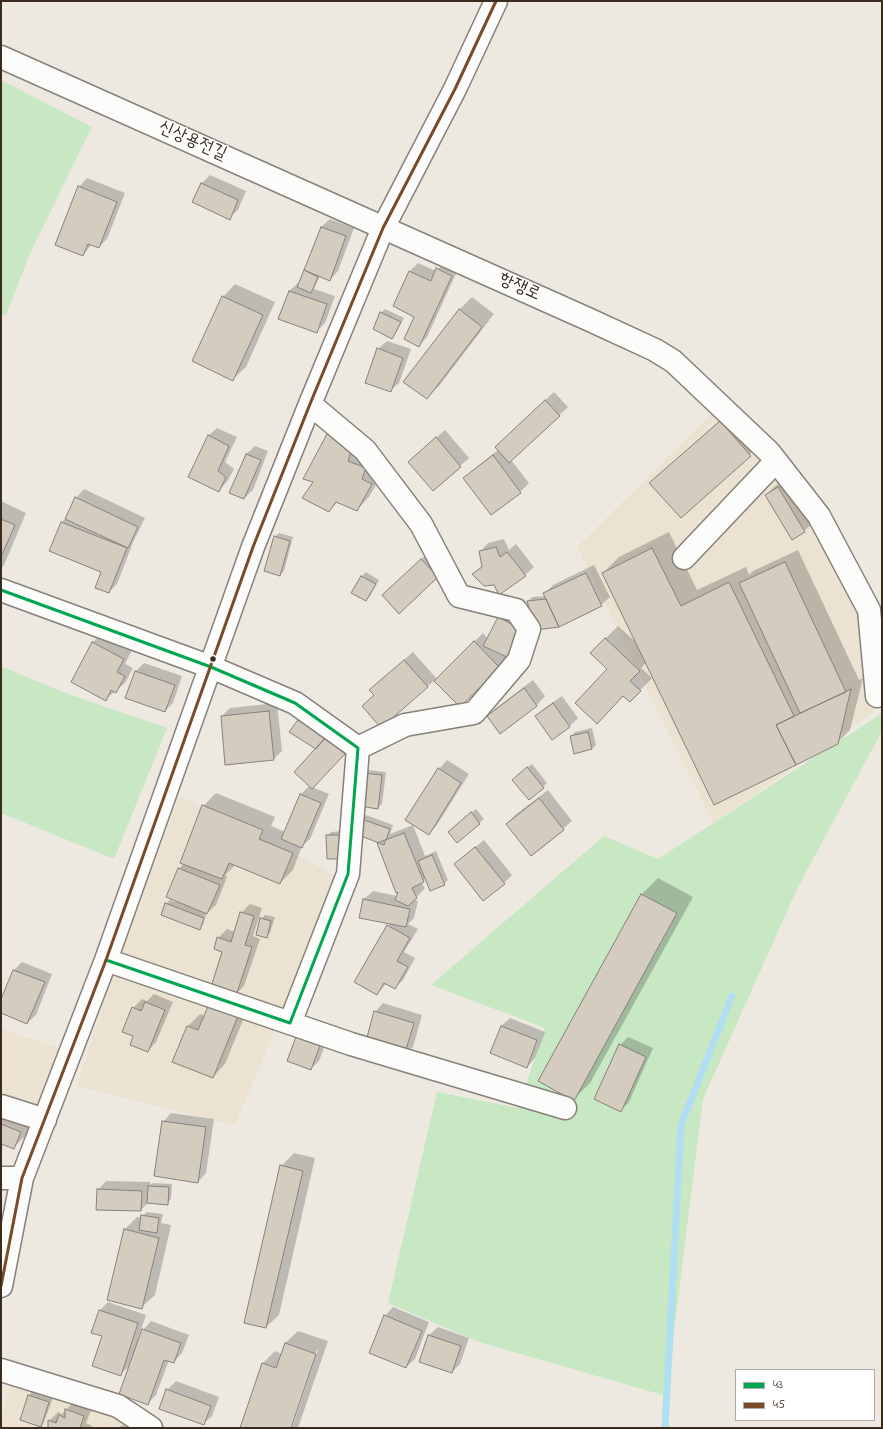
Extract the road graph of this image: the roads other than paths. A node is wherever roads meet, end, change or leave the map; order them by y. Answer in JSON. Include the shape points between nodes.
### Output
{"nodes":[{"id":1,"x":496,"y":1,"type":"edge"},
{"id":2,"x":1,"y":57,"type":"edge"},
{"id":3,"x":384,"y":228,"type":"junction"},
{"id":4,"x":310,"y":404,"type":"junction"},
{"id":5,"x":776,"y":461,"type":"junction"},
{"id":6,"x":684,"y":558,"type":"dead end"},
{"id":7,"x":1,"y":590,"type":"edge"},
{"id":8,"x":211,"y":667,"type":"junction"},
{"id":9,"x":877,"y":696,"type":"dead end"},
{"id":10,"x":358,"y":748,"type":"junction"},
{"id":11,"x":106,"y":960,"type":"junction"},
{"id":12,"x":290,"y":1023,"type":"junction"},
{"id":13,"x":1,"y":1106,"type":"edge"},
{"id":14,"x":565,"y":1108,"type":"dead end"},
{"id":15,"x":45,"y":1120,"type":"junction"},
{"id":16,"x":1,"y":1178,"type":"edge"},
{"id":17,"x":22,"y":1178,"type":"junction"},
{"id":18,"x":1,"y":1286,"type":"edge"},
{"id":19,"x":1,"y":1370,"type":"edge"},
{"id":20,"x":151,"y":1428,"type":"edge"}],
"edges":[{"from":1,"to":3,"type":"street","via":[[455,89]]},
{"from":2,"to":3,"type":"street","name":"신상용전길"},
{"from":3,"to":4,"type":"street"},
{"from":3,"to":5,"type":"street","name":"항쟁로","via":[[655,350],[673,361]]},
{"from":4,"to":8,"type":"street","via":[[253,547]]},
{"from":4,"to":10,"type":"street","via":[[365,450],[421,524],[458,596],[516,610],[529,629],[519,660],[474,713],[405,725]]},
{"from":5,"to":6,"type":"street"},
{"from":5,"to":9,"type":"street","name":"항쟁로","via":[[819,516],[869,610]]},
{"from":7,"to":8,"type":"street"},
{"from":8,"to":10,"type":"street","via":[[295,703]]},
{"from":8,"to":11,"type":"street"},
{"from":10,"to":12,"type":"street","via":[[348,874]]},
{"from":11,"to":12,"type":"street"},
{"from":11,"to":15,"type":"street"},
{"from":12,"to":14,"type":"street","via":[[351,1044]]},
{"from":13,"to":15,"type":"street"},
{"from":15,"to":17,"type":"street"},
{"from":16,"to":17,"type":"street"},
{"from":17,"to":18,"type":"street"},
{"from":19,"to":20,"type":"street","via":[[118,1406]]}]}
